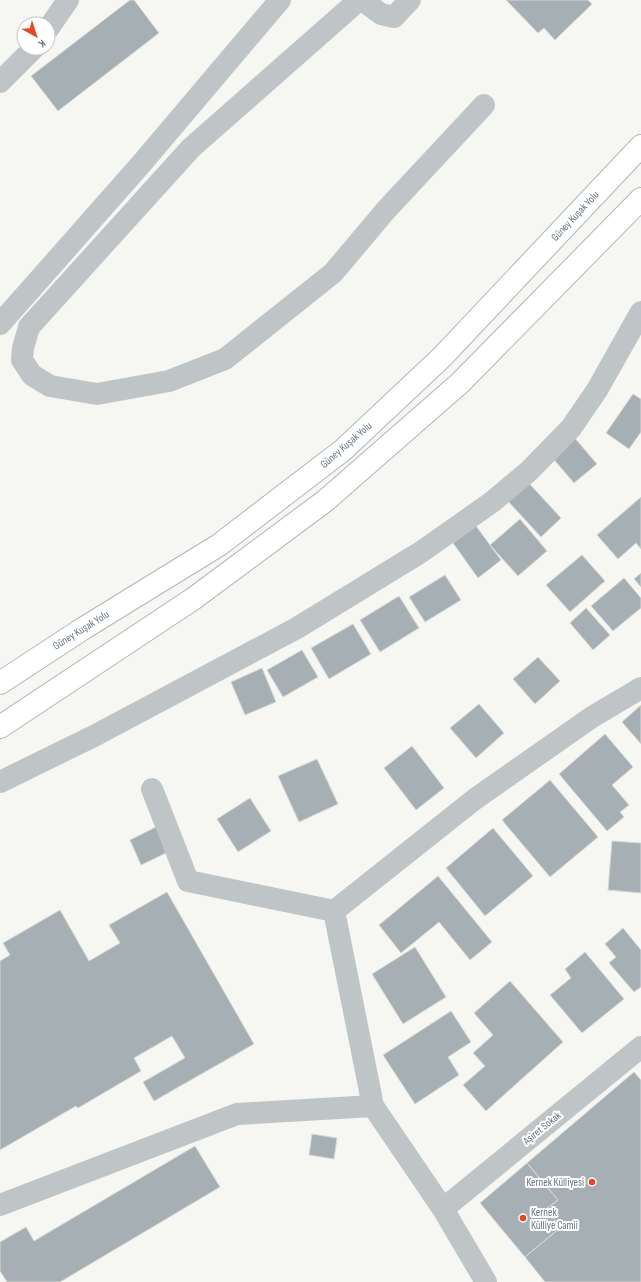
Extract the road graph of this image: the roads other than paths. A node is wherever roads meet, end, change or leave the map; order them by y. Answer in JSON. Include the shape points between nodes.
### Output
{"nodes":[{"id":1,"x":68,"y":0,"type":"edge"},
{"id":2,"x":280,"y":0,"type":"edge"},
{"id":3,"x":359,"y":0,"type":"edge"},
{"id":4,"x":362,"y":0,"type":"edge"},
{"id":5,"x":410,"y":0,"type":"edge"},
{"id":6,"x":56,"y":18,"type":"edge"},
{"id":7,"x":26,"y":56,"type":"edge"},
{"id":8,"x":0,"y":82,"type":"edge"},
{"id":9,"x":484,"y":105,"type":"dead end"},
{"id":10,"x":641,"y":146,"type":"edge"},
{"id":11,"x":641,"y":199,"type":"edge"},
{"id":12,"x":641,"y":312,"type":"edge"},
{"id":13,"x":0,"y":324,"type":"edge"},
{"id":14,"x":0,"y":683,"type":"edge"},
{"id":15,"x":641,"y":688,"type":"edge"},
{"id":16,"x":0,"y":727,"type":"edge"},
{"id":17,"x":0,"y":782,"type":"edge"},
{"id":18,"x":152,"y":789,"type":"dead end"},
{"id":19,"x":334,"y":911,"type":"junction"},
{"id":20,"x":641,"y":1047,"type":"edge"},
{"id":21,"x":373,"y":1106,"type":"junction"},
{"id":22,"x":0,"y":1205,"type":"edge"},
{"id":23,"x":443,"y":1209,"type":"junction"},
{"id":24,"x":486,"y":1282,"type":"edge"}],
"edges":[{"from":1,"to":6,"type":"street"},
{"from":2,"to":13,"type":"street","via":[[142,163]]},
{"from":3,"to":9,"type":"street","via":[[191,148],[29,326],[22,360],[32,375],[50,386],[97,394],[169,382],[225,359],[333,273],[386,210]]},
{"from":4,"to":5,"type":"street","via":[[380,14],[394,17]]},
{"from":7,"to":8,"type":"street"},
{"from":10,"to":14,"type":"main road","name":"Güney Kuşak Yolu","via":[[442,358],[343,450],[219,545]]},
{"from":11,"to":16,"type":"main road","via":[[460,383],[325,500],[193,599]]},
{"from":12,"to":17,"type":"street","via":[[597,390],[571,428],[529,471],[492,502],[421,552],[297,628],[94,736]]},
{"from":15,"to":19,"type":"street","via":[[592,718],[475,799]]},
{"from":18,"to":19,"type":"street","via":[[188,881]]},
{"from":19,"to":21,"type":"street"},
{"from":20,"to":23,"type":"street","name":"Aşiret Sokak"},
{"from":21,"to":22,"type":"street","via":[[237,1114]]},
{"from":21,"to":23,"type":"street"},
{"from":23,"to":24,"type":"street"}]}
